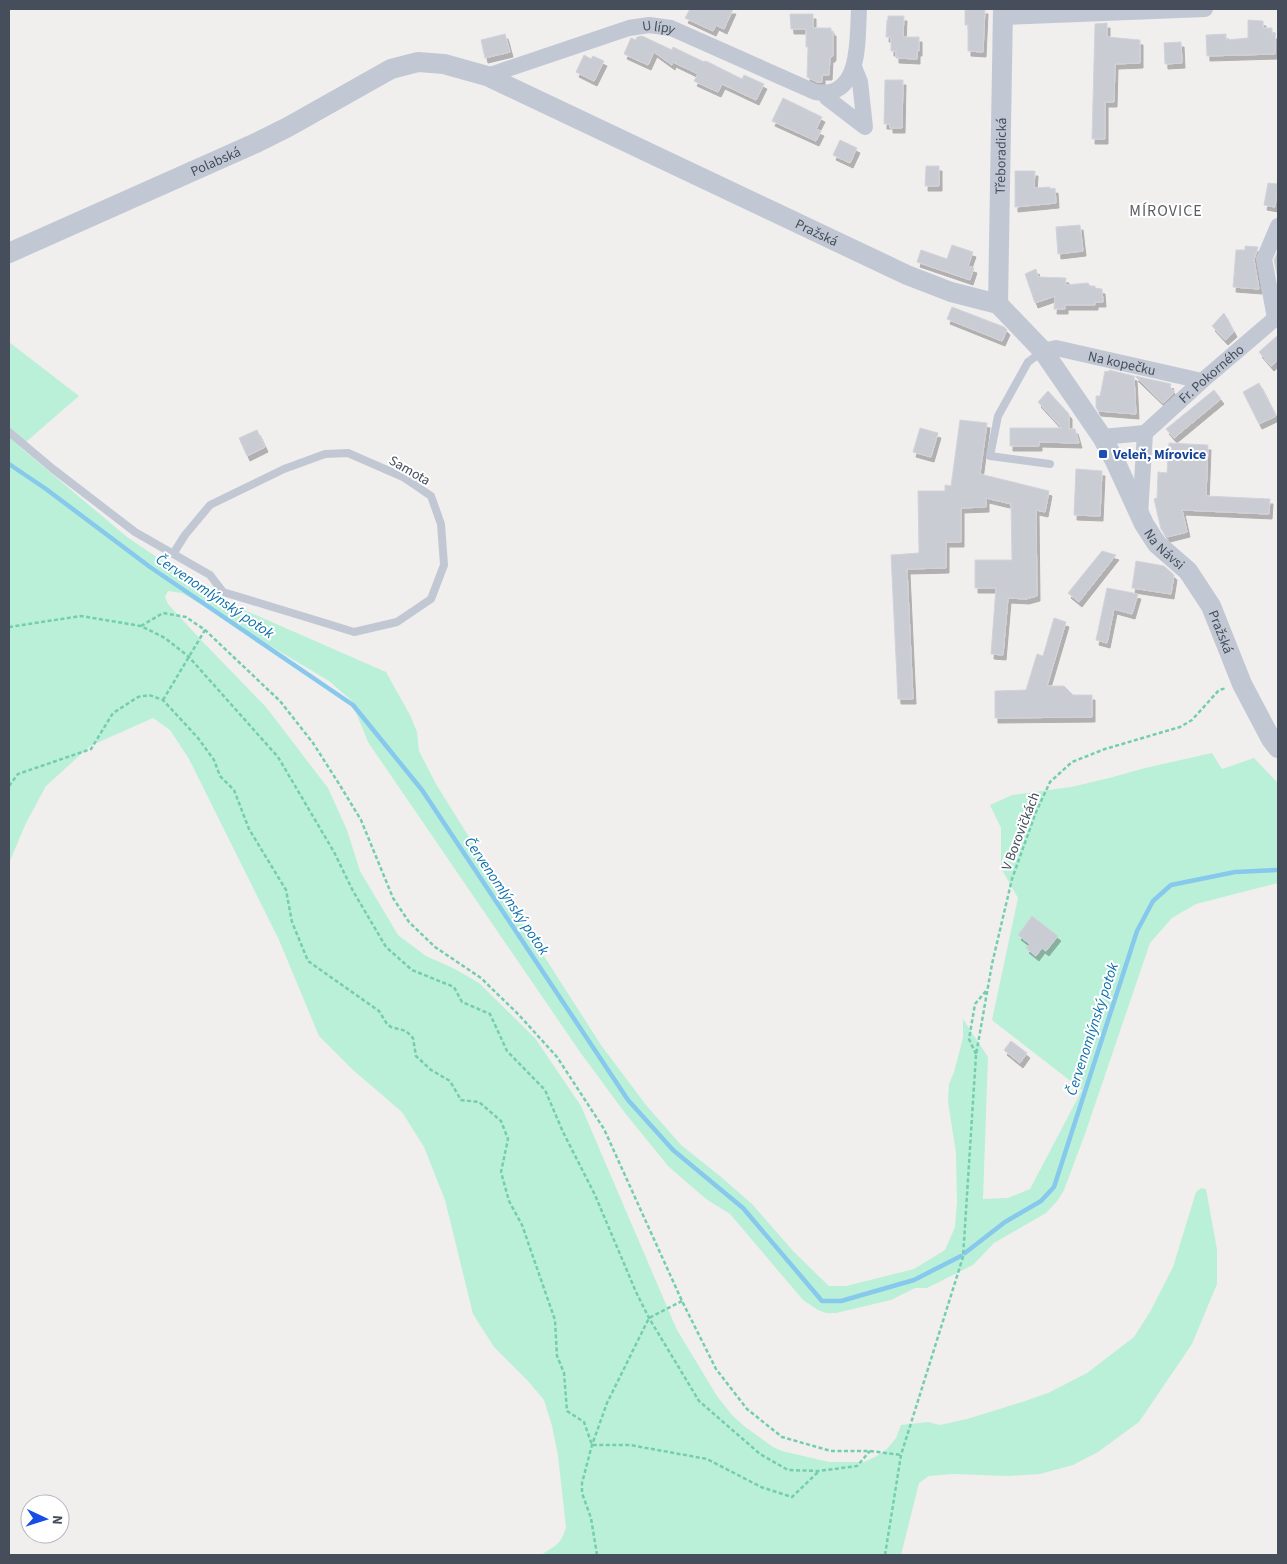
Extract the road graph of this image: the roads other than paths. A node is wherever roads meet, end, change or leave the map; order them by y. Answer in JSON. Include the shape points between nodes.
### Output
{"nodes":[{"id":1,"x":859,"y":9,"type":"edge"},
{"id":2,"x":1205,"y":9,"type":"edge"},
{"id":3,"x":1003,"y":13,"type":"edge"},
{"id":4,"x":854,"y":67,"type":"junction"},
{"id":5,"x":487,"y":76,"type":"junction"},
{"id":6,"x":825,"y":93,"type":"junction"},
{"id":7,"x":1278,"y":226,"type":"edge"},
{"id":8,"x":9,"y":253,"type":"edge"},
{"id":9,"x":998,"y":304,"type":"junction"},
{"id":10,"x":1277,"y":317,"type":"edge"},
{"id":11,"x":1043,"y":351,"type":"junction"},
{"id":12,"x":1202,"y":381,"type":"junction"},
{"id":13,"x":9,"y":432,"type":"edge"},
{"id":14,"x":1145,"y":433,"type":"junction"},
{"id":15,"x":1102,"y":437,"type":"junction"},
{"id":16,"x":1050,"y":464,"type":"dead end"},
{"id":17,"x":1140,"y":515,"type":"junction"},
{"id":18,"x":173,"y":554,"type":"junction"},
{"id":19,"x":1195,"y":580,"type":"joint"},
{"id":20,"x":1278,"y":748,"type":"edge"}],
"edges":[{"from":1,"to":4,"type":"street","name":"U lípy"},
{"from":2,"to":3,"type":"street"},
{"from":3,"to":9,"type":"street","name":"Třeboradická"},
{"from":4,"to":6,"type":"street","name":"U lípy","via":[[842,86]]},
{"from":4,"to":6,"type":"street","name":"U lípy","via":[[860,82],[865,127],[827,98]]},
{"from":5,"to":6,"type":"street","name":"U lípy","via":[[630,28],[649,26],[670,28],[815,92]]},
{"from":5,"to":8,"type":"street","name":"Polabská","via":[[444,64],[418,62],[391,69],[256,143]]},
{"from":5,"to":9,"type":"street","name":"Pražská","via":[[907,275],[951,292]]},
{"from":7,"to":10,"type":"street","via":[[1264,260]]},
{"from":9,"to":11,"type":"street"},
{"from":10,"to":12,"type":"street","name":"Fr. Pokorného"},
{"from":11,"to":12,"type":"street","name":"Na kopečku","via":[[1056,348]]},
{"from":11,"to":15,"type":"street"},
{"from":11,"to":16,"type":"lane","via":[[1028,362],[998,416],[990,456]]},
{"from":12,"to":14,"type":"street","name":"Fr. Pokorného"},
{"from":13,"to":18,"type":"lane","name":"Samota","via":[[135,532]]},
{"from":14,"to":15,"type":"street"},
{"from":14,"to":17,"type":"street","name":"Na Návsi"},
{"from":15,"to":17,"type":"street","name":"Na Návsi"},
{"from":17,"to":19,"type":"street","name":"Na Návsi","via":[[1157,544]]},
{"from":18,"to":18,"type":"lane","name":"Samota","via":[[210,575],[223,592],[354,632],[397,622],[431,599],[444,565],[441,524],[431,496],[403,477],[348,453],[325,454],[284,469],[210,505]]},
{"from":19,"to":20,"type":"street","name":"Pražská","via":[[1211,606],[1242,684]]}]}
